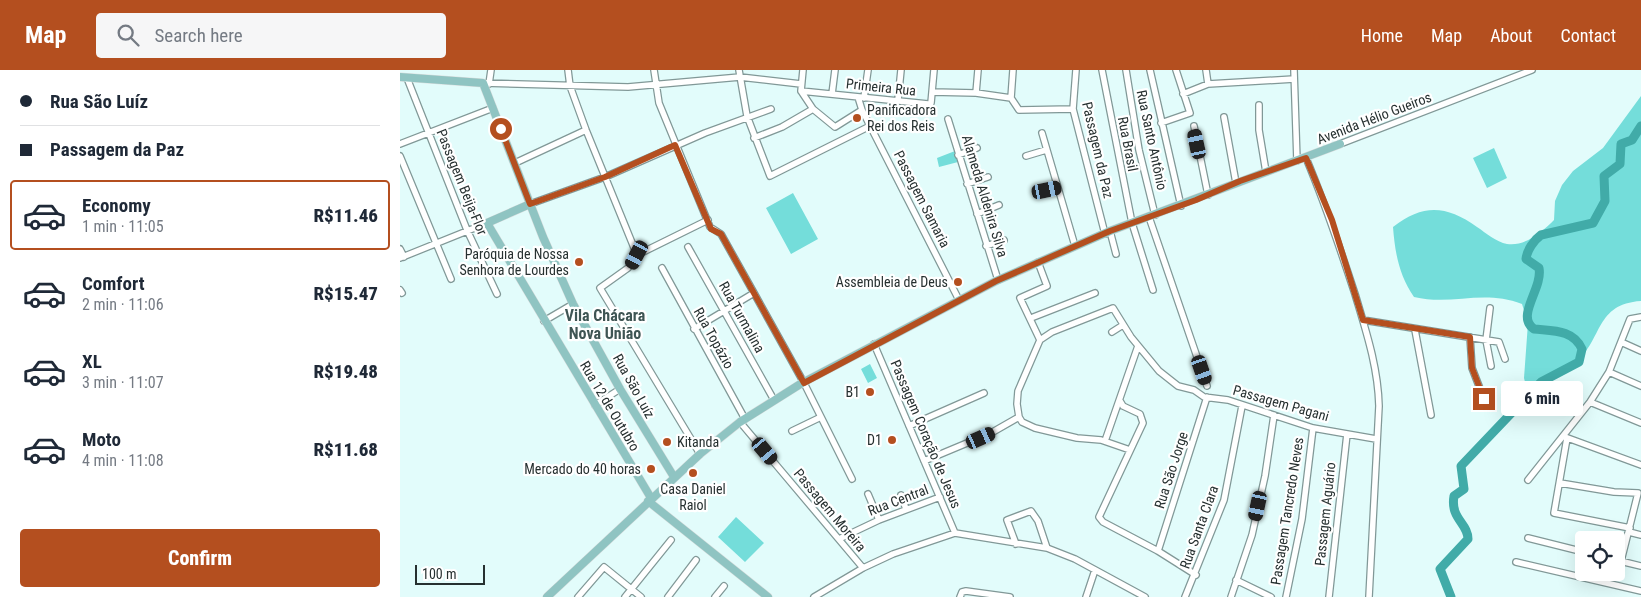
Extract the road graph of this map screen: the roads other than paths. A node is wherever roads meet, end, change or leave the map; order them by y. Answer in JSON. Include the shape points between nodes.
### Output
{"nodes":[{"id":1,"x":492,"y":70,"type":"edge"},
{"id":2,"x":568,"y":70,"type":"edge"},
{"id":3,"x":654,"y":70,"type":"edge"},
{"id":4,"x":739,"y":70,"type":"edge"},
{"id":5,"x":803,"y":70,"type":"edge"},
{"id":6,"x":835,"y":70,"type":"edge"},
{"id":7,"x":868,"y":70,"type":"edge"},
{"id":8,"x":902,"y":70,"type":"edge"},
{"id":9,"x":934,"y":70,"type":"edge"},
{"id":10,"x":978,"y":70,"type":"edge"},
{"id":11,"x":1013,"y":70,"type":"edge"},
{"id":12,"x":1076,"y":70,"type":"edge"},
{"id":13,"x":1102,"y":70,"type":"edge"},
{"id":14,"x":1126,"y":70,"type":"edge"},
{"id":15,"x":1150,"y":70,"type":"edge"},
{"id":16,"x":1176,"y":70,"type":"edge"},
{"id":17,"x":1206,"y":70,"type":"edge"},
{"id":18,"x":1294,"y":70,"type":"edge"},
{"id":19,"x":1532,"y":70,"type":"edge"},
{"id":20,"x":740,"y":77,"type":"junction"},
{"id":21,"x":403,"y":78,"type":"edge"},
{"id":22,"x":1294,"y":79,"type":"junction"},
{"id":23,"x":486,"y":84,"type":"junction"},
{"id":24,"x":1208,"y":84,"type":"junction"},
{"id":25,"x":655,"y":85,"type":"junction"},
{"id":26,"x":570,"y":86,"type":"junction"},
{"id":27,"x":801,"y":88,"type":"junction"},
{"id":28,"x":932,"y":92,"type":"junction"},
{"id":29,"x":976,"y":93,"type":"junction"},
{"id":30,"x":832,"y":94,"type":"junction"},
{"id":31,"x":1184,"y":94,"type":"junction"},
{"id":32,"x":861,"y":98,"type":"junction"},
{"id":33,"x":1011,"y":98,"type":"junction"},
{"id":34,"x":898,"y":100,"type":"junction"},
{"id":35,"x":1259,"y":105,"type":"dead end"},
{"id":36,"x":493,"y":108,"type":"junction"},
{"id":37,"x":771,"y":109,"type":"dead end"},
{"id":38,"x":813,"y":109,"type":"junction"},
{"id":39,"x":1073,"y":109,"type":"junction"},
{"id":40,"x":862,"y":110,"type":"junction"},
{"id":41,"x":747,"y":116,"type":"junction"},
{"id":42,"x":1224,"y":117,"type":"dead end"},
{"id":43,"x":948,"y":119,"type":"dead end"},
{"id":44,"x":1161,"y":123,"type":"junction"},
{"id":45,"x":870,"y":126,"type":"junction"},
{"id":46,"x":1194,"y":126,"type":"dead end"},
{"id":47,"x":586,"y":130,"type":"junction"},
{"id":48,"x":428,"y":132,"type":"junction"},
{"id":49,"x":1042,"y":133,"type":"dead end"},
{"id":50,"x":754,"y":138,"type":"junction"},
{"id":51,"x":400,"y":144,"type":"edge"},
{"id":52,"x":1340,"y":144,"type":"joint"},
{"id":53,"x":675,"y":145,"type":"junction"},
{"id":54,"x":977,"y":148,"type":"dead end"},
{"id":55,"x":1046,"y":150,"type":"junction"},
{"id":56,"x":958,"y":155,"type":"junction"},
{"id":57,"x":400,"y":156,"type":"edge"},
{"id":58,"x":1026,"y":156,"type":"dead end"},
{"id":59,"x":1306,"y":158,"type":"junction"},
{"id":60,"x":1297,"y":161,"type":"junction"},
{"id":61,"x":515,"y":163,"type":"junction"},
{"id":62,"x":1266,"y":172,"type":"junction"},
{"id":63,"x":605,"y":177,"type":"junction"},
{"id":64,"x":988,"y":177,"type":"dead end"},
{"id":65,"x":1236,"y":183,"type":"junction"},
{"id":66,"x":967,"y":184,"type":"junction"},
{"id":67,"x":1057,"y":187,"type":"junction"},
{"id":68,"x":1037,"y":192,"type":"dead end"},
{"id":69,"x":1208,"y":195,"type":"junction"},
{"id":70,"x":530,"y":204,"type":"junction"},
{"id":71,"x":999,"y":205,"type":"dead end"},
{"id":72,"x":1181,"y":206,"type":"junction"},
{"id":73,"x":977,"y":214,"type":"junction"},
{"id":74,"x":1152,"y":216,"type":"junction"},
{"id":75,"x":708,"y":220,"type":"junction"},
{"id":76,"x":487,"y":223,"type":"junction"},
{"id":77,"x":1132,"y":223,"type":"junction"},
{"id":78,"x":467,"y":230,"type":"junction"},
{"id":79,"x":1107,"y":233,"type":"junction"},
{"id":80,"x":1004,"y":240,"type":"dead end"},
{"id":81,"x":436,"y":242,"type":"junction"},
{"id":82,"x":986,"y":246,"type":"junction"},
{"id":83,"x":1075,"y":246,"type":"junction"},
{"id":84,"x":688,"y":247,"type":"dead end"},
{"id":85,"x":400,"y":249,"type":"edge"},
{"id":86,"x":1116,"y":254,"type":"dead end"},
{"id":87,"x":637,"y":255,"type":"junction"},
{"id":88,"x":402,"y":257,"type":"edge"},
{"id":89,"x":1038,"y":262,"type":"junction"},
{"id":90,"x":662,"y":268,"type":"dead end"},
{"id":91,"x":451,"y":279,"type":"dead end"},
{"id":92,"x":998,"y":280,"type":"junction"},
{"id":93,"x":1154,"y":290,"type":"dead end"},
{"id":94,"x":754,"y":293,"type":"junction"},
{"id":95,"x":1094,"y":293,"type":"dead end"},
{"id":96,"x":497,"y":294,"type":"dead end"},
{"id":97,"x":959,"y":300,"type":"junction"},
{"id":98,"x":573,"y":304,"type":"junction"},
{"id":99,"x":1490,"y":308,"type":"dead end"},
{"id":100,"x":724,"y":311,"type":"junction"},
{"id":101,"x":1641,"y":317,"type":"edge"},
{"id":102,"x":1031,"y":318,"type":"junction"},
{"id":103,"x":1363,"y":320,"type":"junction"},
{"id":104,"x":544,"y":321,"type":"junction"},
{"id":105,"x":1121,"y":322,"type":"junction"},
{"id":106,"x":694,"y":329,"type":"junction"},
{"id":107,"x":1415,"y":330,"type":"junction"},
{"id":108,"x":1112,"y":332,"type":"dead end"},
{"id":109,"x":1470,"y":337,"type":"junction"},
{"id":110,"x":1040,"y":340,"type":"junction"},
{"id":111,"x":1486,"y":340,"type":"junction"},
{"id":112,"x":1621,"y":342,"type":"junction"},
{"id":113,"x":874,"y":344,"type":"junction"},
{"id":114,"x":1138,"y":346,"type":"junction"},
{"id":115,"x":1641,"y":351,"type":"edge"},
{"id":116,"x":1505,"y":360,"type":"dead end"},
{"id":117,"x":1491,"y":366,"type":"dead end"},
{"id":118,"x":1609,"y":372,"type":"junction"},
{"id":119,"x":804,"y":383,"type":"junction"},
{"id":120,"x":1207,"y":386,"type":"dead end"},
{"id":121,"x":1641,"y":386,"type":"edge"},
{"id":122,"x":620,"y":389,"type":"junction"},
{"id":123,"x":984,"y":393,"type":"dead end"},
{"id":124,"x":1207,"y":397,"type":"junction"},
{"id":125,"x":1484,"y":399,"type":"dead end"},
{"id":126,"x":774,"y":400,"type":"junction"},
{"id":127,"x":1120,"y":401,"type":"junction"},
{"id":128,"x":1590,"y":402,"type":"junction"},
{"id":129,"x":595,"y":405,"type":"junction"},
{"id":130,"x":1242,"y":406,"type":"junction"},
{"id":131,"x":1274,"y":415,"type":"junction"},
{"id":132,"x":1431,"y":415,"type":"dead end"},
{"id":133,"x":821,"y":417,"type":"junction"},
{"id":134,"x":1019,"y":417,"type":"junction"},
{"id":135,"x":743,"y":420,"type":"junction"},
{"id":136,"x":1641,"y":423,"type":"edge"},
{"id":137,"x":909,"y":426,"type":"junction"},
{"id":138,"x":1313,"y":428,"type":"junction"},
{"id":139,"x":792,"y":431,"type":"dead end"},
{"id":140,"x":1347,"y":434,"type":"junction"},
{"id":141,"x":1565,"y":437,"type":"junction"},
{"id":142,"x":1376,"y":439,"type":"junction"},
{"id":143,"x":1106,"y":441,"type":"junction"},
{"id":144,"x":1130,"y":450,"type":"junction"},
{"id":145,"x":700,"y":454,"type":"junction"},
{"id":146,"x":924,"y":461,"type":"junction"},
{"id":147,"x":1641,"y":465,"type":"edge"},
{"id":148,"x":674,"y":477,"type":"junction"},
{"id":149,"x":852,"y":479,"type":"dead end"},
{"id":150,"x":1528,"y":480,"type":"dead end"},
{"id":151,"x":1560,"y":483,"type":"junction"},
{"id":152,"x":868,"y":494,"type":"dead end"},
{"id":153,"x":901,"y":496,"type":"dead end"},
{"id":154,"x":940,"y":497,"type":"junction"},
{"id":155,"x":1638,"y":498,"type":"edge"},
{"id":156,"x":650,"y":499,"type":"junction"},
{"id":157,"x":906,"y":509,"type":"junction"},
{"id":158,"x":879,"y":520,"type":"junction"},
{"id":159,"x":1630,"y":530,"type":"junction"},
{"id":160,"x":956,"y":533,"type":"junction"},
{"id":161,"x":1641,"y":535,"type":"edge"},
{"id":162,"x":1528,"y":538,"type":"dead end"},
{"id":163,"x":839,"y":539,"type":"junction"},
{"id":164,"x":670,"y":540,"type":"dead end"},
{"id":165,"x":1016,"y":544,"type":"junction"},
{"id":166,"x":1625,"y":544,"type":"edge"},
{"id":167,"x":1047,"y":548,"type":"junction"},
{"id":168,"x":1575,"y":550,"type":"edge"},
{"id":169,"x":1158,"y":551,"type":"junction"},
{"id":170,"x":696,"y":560,"type":"dead end"},
{"id":171,"x":1516,"y":562,"type":"dead end"},
{"id":172,"x":1625,"y":562,"type":"edge"},
{"id":173,"x":1641,"y":566,"type":"edge"},
{"id":174,"x":863,"y":568,"type":"junction"},
{"id":175,"x":1095,"y":570,"type":"junction"},
{"id":176,"x":1196,"y":574,"type":"junction"},
{"id":177,"x":1236,"y":580,"type":"junction"},
{"id":178,"x":724,"y":586,"type":"dead end"},
{"id":179,"x":631,"y":590,"type":"junction"},
{"id":180,"x":1641,"y":591,"type":"edge"},
{"id":181,"x":547,"y":597,"type":"edge"},
{"id":182,"x":578,"y":597,"type":"edge"},
{"id":183,"x":625,"y":597,"type":"edge"},
{"id":184,"x":641,"y":597,"type":"edge"},
{"id":185,"x":668,"y":597,"type":"edge"},
{"id":186,"x":715,"y":597,"type":"edge"},
{"id":187,"x":768,"y":597,"type":"edge"},
{"id":188,"x":814,"y":597,"type":"edge"},
{"id":189,"x":960,"y":597,"type":"edge"},
{"id":190,"x":1010,"y":597,"type":"edge"},
{"id":191,"x":1086,"y":597,"type":"edge"},
{"id":192,"x":1145,"y":597,"type":"edge"},
{"id":193,"x":1186,"y":597,"type":"edge"},
{"id":194,"x":1231,"y":597,"type":"edge"},
{"id":195,"x":1271,"y":597,"type":"edge"},
{"id":196,"x":1286,"y":597,"type":"edge"},
{"id":197,"x":1329,"y":597,"type":"edge"},
{"id":198,"x":1369,"y":597,"type":"edge"}],
"edges":[{"from":1,"to":23,"type":"street"},
{"from":2,"to":26,"type":"street"},
{"from":3,"to":25,"type":"street"},
{"from":4,"to":20,"type":"street"},
{"from":5,"to":27,"type":"street"},
{"from":6,"to":30,"type":"street"},
{"from":7,"to":32,"type":"street"},
{"from":8,"to":34,"type":"street"},
{"from":9,"to":28,"type":"street"},
{"from":10,"to":29,"type":"street"},
{"from":11,"to":33,"type":"street"},
{"from":12,"to":39,"type":"street","name":"Passagem da Paz"},
{"from":13,"to":77,"type":"street","name":"Rua Brasil"},
{"from":14,"to":74,"type":"street","name":"Rua Santo Antônio"},
{"from":15,"to":44,"type":"street"},
{"from":16,"to":31,"type":"street"},
{"from":17,"to":24,"type":"street"},
{"from":18,"to":22,"type":"street"},
{"from":19,"to":52,"type":"street","name":"Avenida Hélio Gueiros"},
{"from":20,"to":25,"type":"street","name":"Primeira Rua"},
{"from":20,"to":27,"type":"street","name":"Primeira Rua"},
{"from":20,"to":41,"type":"street"},
{"from":21,"to":23,"type":"main road"},
{"from":21,"to":48,"type":"street","name":"Passagem Beija-Flor"},
{"from":22,"to":24,"type":"street"},
{"from":22,"to":60,"type":"street"},
{"from":23,"to":26,"type":"street","name":"Primeira Rua"},
{"from":23,"to":36,"type":"main road","name":"Rua São Luíz"},
{"from":24,"to":31,"type":"street"},
{"from":25,"to":26,"type":"street","name":"Primeira Rua"},
{"from":25,"to":53,"type":"street"},
{"from":26,"to":47,"type":"street"},
{"from":27,"to":30,"type":"street","name":"Primeira Rua"},
{"from":27,"to":38,"type":"street"},
{"from":28,"to":29,"type":"street"},
{"from":28,"to":34,"type":"street","name":"Primeira Rua","via":[[928,104]]},
{"from":29,"to":33,"type":"street"},
{"from":30,"to":32,"type":"street","name":"Primeira Rua"},
{"from":31,"to":44,"type":"street","via":[[1190,113]]},
{"from":32,"to":34,"type":"street","name":"Primeira Rua"},
{"from":32,"to":40,"type":"street","name":"Passagem Samaria"},
{"from":33,"to":39,"type":"street","via":[[1019,110]]},
{"from":35,"to":62,"type":"street","via":[[1259,130]]},
{"from":36,"to":48,"type":"street"},
{"from":36,"to":61,"type":"main road","name":"Rua São Luíz"},
{"from":37,"to":41,"type":"street"},
{"from":38,"to":40,"type":"street","via":[[834,127]]},
{"from":38,"to":50,"type":"street"},
{"from":39,"to":79,"type":"street","name":"Passagem da Paz"},
{"from":40,"to":45,"type":"street","name":"Passagem Samaria"},
{"from":41,"to":50,"type":"street"},
{"from":41,"to":53,"type":"street"},
{"from":42,"to":65,"type":"street"},
{"from":43,"to":56,"type":"street","name":"Alameda Aldenira Silva"},
{"from":44,"to":72,"type":"street"},
{"from":45,"to":50,"type":"street","via":[[770,176]]},
{"from":45,"to":97,"type":"street","name":"Passagem Samaria"},
{"from":46,"to":69,"type":"street"},
{"from":47,"to":61,"type":"street"},
{"from":47,"to":63,"type":"street"},
{"from":48,"to":51,"type":"street"},
{"from":48,"to":78,"type":"street","name":"Passagem Beija-Flor"},
{"from":49,"to":55,"type":"street"},
{"from":52,"to":59,"type":"main road","name":"Avenida Hélio Gueiros"},
{"from":53,"to":63,"type":"street"},
{"from":53,"to":75,"type":"street"},
{"from":54,"to":56,"type":"street"},
{"from":55,"to":58,"type":"street"},
{"from":55,"to":67,"type":"street"},
{"from":56,"to":66,"type":"street","name":"Alameda Aldenira Silva"},
{"from":57,"to":81,"type":"street"},
{"from":59,"to":60,"type":"main road","name":"Avenida Hélio Gueiros"},
{"from":59,"to":103,"type":"street","via":[[1332,220]]},
{"from":60,"to":62,"type":"main road","name":"Avenida Hélio Gueiros"},
{"from":61,"to":70,"type":"main road","name":"Rua São Luíz"},
{"from":62,"to":65,"type":"main road","name":"Avenida Hélio Gueiros"},
{"from":63,"to":70,"type":"street"},
{"from":63,"to":87,"type":"street"},
{"from":64,"to":66,"type":"street"},
{"from":65,"to":69,"type":"main road","name":"Avenida Hélio Gueiros"},
{"from":66,"to":73,"type":"street","name":"Alameda Aldenira Silva"},
{"from":67,"to":68,"type":"street"},
{"from":67,"to":83,"type":"street"},
{"from":69,"to":72,"type":"main road","name":"Avenida Hélio Gueiros"},
{"from":70,"to":76,"type":"main road"},
{"from":70,"to":98,"type":"main road","name":"Rua São Luíz"},
{"from":71,"to":73,"type":"street"},
{"from":72,"to":74,"type":"main road","name":"Avenida Hélio Gueiros"},
{"from":73,"to":82,"type":"street","name":"Alameda Aldenira Silva"},
{"from":74,"to":77,"type":"main road","name":"Avenida Hélio Gueiros"},
{"from":74,"to":120,"type":"street","name":"Rua Santo Antônio"},
{"from":75,"to":87,"type":"street"},
{"from":75,"to":94,"type":"street","via":[[711,229],[721,234]]},
{"from":76,"to":78,"type":"street"},
{"from":76,"to":104,"type":"main road","name":"Rua 12 de Outubro"},
{"from":77,"to":79,"type":"main road","name":"Avenida Hélio Gueiros"},
{"from":77,"to":93,"type":"street","name":"Rua Brasil"},
{"from":78,"to":81,"type":"street"},
{"from":78,"to":96,"type":"street","name":"Passagem Beija-Flor"},
{"from":79,"to":83,"type":"main road","name":"Avenida Hélio Gueiros"},
{"from":79,"to":86,"type":"street","name":"Passagem da Paz"},
{"from":80,"to":82,"type":"street"},
{"from":81,"to":88,"type":"street"},
{"from":81,"to":91,"type":"street"},
{"from":82,"to":92,"type":"street","name":"Alameda Aldenira Silva"},
{"from":83,"to":89,"type":"main road","name":"Avenida Hélio Gueiros"},
{"from":84,"to":100,"type":"street","name":"Rua Turmalina"},
{"from":85,"to":88,"type":"street"},
{"from":87,"to":145,"type":"street","via":[[628,268],[600,288]]},
{"from":89,"to":92,"type":"main road","name":"Avenida Hélio Gueiros"},
{"from":89,"to":102,"type":"street","via":[[1047,286],[1020,298]]},
{"from":90,"to":106,"type":"street","name":"Rua Topázio"},
{"from":92,"to":97,"type":"main road","name":"Avenida Hélio Gueiros"},
{"from":94,"to":100,"type":"street"},
{"from":94,"to":119,"type":"street"},
{"from":95,"to":102,"type":"street"},
{"from":97,"to":113,"type":"main road","name":"Avenida Hélio Gueiros"},
{"from":98,"to":104,"type":"street"},
{"from":98,"to":122,"type":"main road","name":"Rua São Luíz"},
{"from":99,"to":111,"type":"street"},
{"from":100,"to":106,"type":"street"},
{"from":100,"to":126,"type":"street","name":"Rua Turmalina"},
{"from":101,"to":112,"type":"street","via":[[1630,319]]},
{"from":102,"to":110,"type":"street"},
{"from":103,"to":107,"type":"street"},
{"from":103,"to":142,"type":"street","via":[[1372,349],[1378,388]]},
{"from":104,"to":129,"type":"main road","name":"Rua 12 de Outubro"},
{"from":105,"to":108,"type":"street"},
{"from":105,"to":110,"type":"street","via":[[1116,310],[1111,309]]},
{"from":105,"to":114,"type":"street","name":"Passagem Pagani"},
{"from":106,"to":135,"type":"street","name":"Rua Topázio"},
{"from":107,"to":109,"type":"street"},
{"from":107,"to":132,"type":"street"},
{"from":109,"to":111,"type":"street"},
{"from":109,"to":125,"type":"street","via":[[1472,368]]},
{"from":110,"to":134,"type":"street","via":[[1018,391]]},
{"from":111,"to":116,"type":"street","via":[[1500,344]]},
{"from":111,"to":117,"type":"street"},
{"from":112,"to":115,"type":"street"},
{"from":112,"to":118,"type":"street"},
{"from":113,"to":119,"type":"main road","name":"Avenida Hélio Gueiros"},
{"from":113,"to":137,"type":"street","name":"Passagem Coração de Jesus"},
{"from":114,"to":124,"type":"street","name":"Passagem Pagani","via":[[1172,382]]},
{"from":114,"to":127,"type":"street"},
{"from":118,"to":121,"type":"street"},
{"from":118,"to":128,"type":"street"},
{"from":119,"to":126,"type":"main road","name":"Avenida Hélio Gueiros"},
{"from":119,"to":133,"type":"street"},
{"from":122,"to":129,"type":"street"},
{"from":122,"to":148,"type":"main road","name":"Rua São Luíz"},
{"from":123,"to":137,"type":"street"},
{"from":124,"to":130,"type":"street","name":"Passagem Pagani"},
{"from":124,"to":169,"type":"street","name":"Rua São Jorge"},
{"from":126,"to":135,"type":"main road","name":"Avenida Hélio Gueiros"},
{"from":127,"to":143,"type":"street"},
{"from":127,"to":144,"type":"street","via":[[1143,419]]},
{"from":128,"to":136,"type":"street"},
{"from":128,"to":141,"type":"street"},
{"from":129,"to":156,"type":"main road","name":"Rua 12 de Outubro"},
{"from":130,"to":131,"type":"street","name":"Passagem Pagani"},
{"from":130,"to":176,"type":"street","name":"Rua Santa Clara","via":[[1224,500]]},
{"from":131,"to":138,"type":"street","name":"Passagem Pagani"},
{"from":131,"to":177,"type":"street","via":[[1252,535]]},
{"from":133,"to":139,"type":"street"},
{"from":133,"to":149,"type":"street"},
{"from":134,"to":143,"type":"street","via":[[1026,425]]},
{"from":134,"to":146,"type":"street","via":[[991,433]]},
{"from":135,"to":145,"type":"main road","name":"Avenida Hélio Gueiros"},
{"from":135,"to":163,"type":"street","name":"Passagem Moreira"},
{"from":137,"to":146,"type":"street","name":"Passagem Coração de Jesus"},
{"from":138,"to":140,"type":"street","name":"Passagem Pagani"},
{"from":138,"to":196,"type":"street","name":"Passagem Tancredo Neves","via":[[1302,519]]},
{"from":140,"to":142,"type":"street","name":"Passagem Pagani"},
{"from":140,"to":197,"type":"street","name":"Passagem Aguário"},
{"from":141,"to":147,"type":"street"},
{"from":141,"to":150,"type":"street"},
{"from":141,"to":151,"type":"street"},
{"from":142,"to":198,"type":"street"},
{"from":143,"to":144,"type":"street"},
{"from":144,"to":169,"type":"street","via":[[1100,517],[1103,522]]},
{"from":145,"to":148,"type":"main road","name":"Avenida Hélio Gueiros"},
{"from":146,"to":154,"type":"street","name":"Passagem Coração de Jesus"},
{"from":148,"to":156,"type":"main road","name":"Avenida Hélio Gueiros"},
{"from":151,"to":155,"type":"street"},
{"from":151,"to":159,"type":"street","via":[[1554,513]]},
{"from":152,"to":158,"type":"street"},
{"from":153,"to":157,"type":"street"},
{"from":154,"to":157,"type":"street","name":"Rua Central"},
{"from":154,"to":160,"type":"street","name":"Passagem Coração de Jesus"},
{"from":155,"to":159,"type":"street"},
{"from":156,"to":181,"type":"main road","name":"Avenida Hélio Gueiros"},
{"from":156,"to":187,"type":"main road"},
{"from":157,"to":158,"type":"street","name":"Rua Central"},
{"from":158,"to":163,"type":"street","name":"Rua Central"},
{"from":159,"to":161,"type":"street"},
{"from":159,"to":166,"type":"street"},
{"from":160,"to":165,"type":"street"},
{"from":160,"to":174,"type":"street"},
{"from":162,"to":168,"type":"street"},
{"from":163,"to":174,"type":"street","name":"Passagem Moreira"},
{"from":164,"to":179,"type":"street"},
{"from":165,"to":167,"type":"street"},
{"from":165,"to":167,"type":"street","via":[[1007,520],[1031,511]]},
{"from":167,"to":175,"type":"street"},
{"from":169,"to":176,"type":"street"},
{"from":170,"to":185,"type":"street"},
{"from":171,"to":180,"type":"street"},
{"from":172,"to":173,"type":"street"},
{"from":174,"to":188,"type":"street"},
{"from":175,"to":191,"type":"street"},
{"from":175,"to":192,"type":"street"},
{"from":176,"to":193,"type":"street","name":"Rua Santa Clara"},
{"from":177,"to":194,"type":"street"},
{"from":177,"to":195,"type":"street"},
{"from":178,"to":186,"type":"street"},
{"from":179,"to":182,"type":"street","via":[[604,567]]},
{"from":179,"to":183,"type":"street"},
{"from":179,"to":184,"type":"street"},
{"from":189,"to":190,"type":"street","via":[[966,591]]}]}
